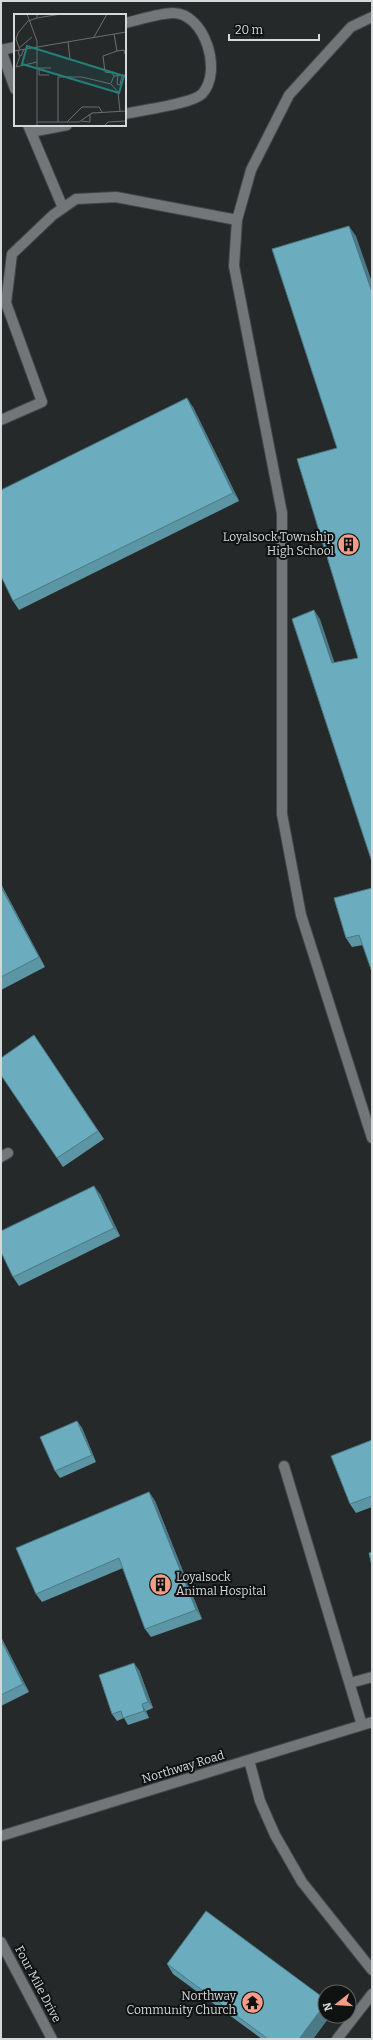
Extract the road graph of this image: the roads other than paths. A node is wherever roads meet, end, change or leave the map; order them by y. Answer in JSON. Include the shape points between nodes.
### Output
{"nodes":[{"id":1,"x":372,"y":17,"type":"edge"},
{"id":2,"x":126,"y":23,"type":"edge"},
{"id":3,"x":14,"y":47,"type":"edge"},
{"id":4,"x":1,"y":50,"type":"edge"},
{"id":5,"x":14,"y":86,"type":"edge"},
{"id":6,"x":126,"y":114,"type":"edge"},
{"id":7,"x":58,"y":126,"type":"edge"},
{"id":8,"x":30,"y":129,"type":"edge"},
{"id":9,"x":63,"y":208,"type":"junction"},
{"id":10,"x":237,"y":220,"type":"junction"},
{"id":11,"x":1,"y":420,"type":"edge"},
{"id":12,"x":372,"y":1138,"type":"edge"},
{"id":13,"x":284,"y":1466,"type":"dead end"},
{"id":14,"x":372,"y":1676,"type":"edge"},
{"id":15,"x":350,"y":1683,"type":"junction"},
{"id":16,"x":367,"y":1724,"type":"edge"},
{"id":17,"x":249,"y":1760,"type":"junction"},
{"id":18,"x":1,"y":1836,"type":"edge"},
{"id":19,"x":1,"y":1942,"type":"edge"},
{"id":20,"x":372,"y":1970,"type":"edge"},
{"id":21,"x":372,"y":1994,"type":"edge"},
{"id":22,"x":52,"y":2039,"type":"edge"},
{"id":23,"x":337,"y":2039,"type":"edge"}],
"edges":[{"from":1,"to":10,"type":"street","via":[[351,27],[290,95],[251,170]]},
{"from":2,"to":6,"type":"street","via":[[174,13],[193,20],[204,36],[211,57],[210,79],[202,94],[184,102]]},
{"from":3,"to":4,"type":"street"},
{"from":4,"to":5,"type":"street"},
{"from":7,"to":8,"type":"street"},
{"from":8,"to":9,"type":"street"},
{"from":9,"to":10,"type":"street","via":[[76,199],[116,197]]},
{"from":9,"to":11,"type":"street","via":[[12,254],[6,303],[42,402]]},
{"from":10,"to":12,"type":"street","via":[[234,266],[282,513],[282,814],[302,915]]},
{"from":13,"to":15,"type":"street"},
{"from":14,"to":15,"type":"street"},
{"from":15,"to":16,"type":"street"},
{"from":16,"to":17,"type":"street","name":"Northway Road"},
{"from":17,"to":18,"type":"street","name":"Northway Road"},
{"from":17,"to":20,"type":"street","via":[[260,1800],[275,1835],[302,1882]]},
{"from":19,"to":22,"type":"street","name":"Four Mile Drive"},
{"from":21,"to":23,"type":"street"}]}
